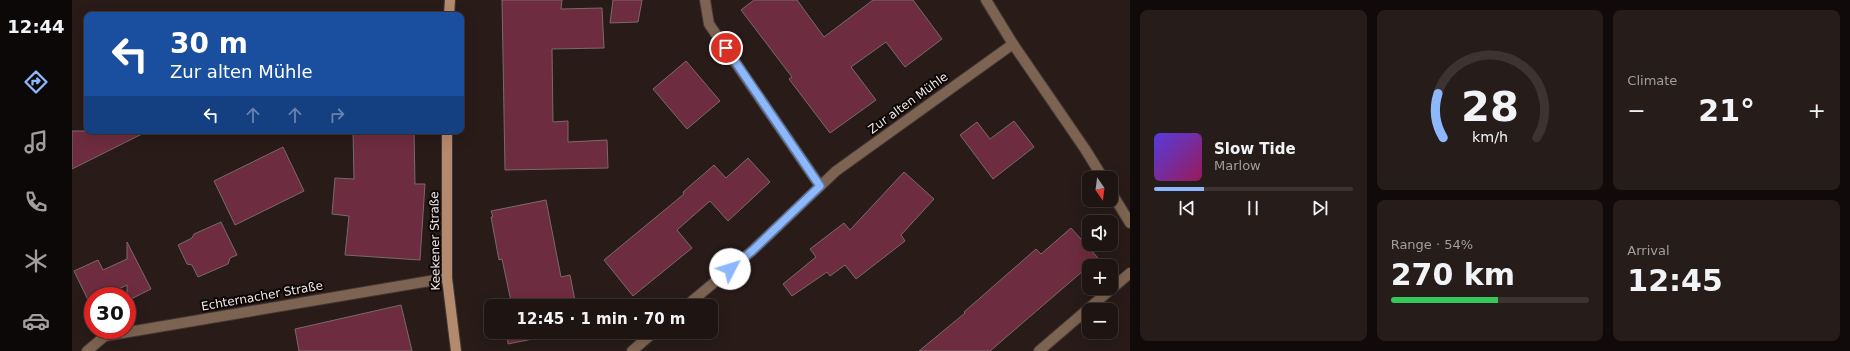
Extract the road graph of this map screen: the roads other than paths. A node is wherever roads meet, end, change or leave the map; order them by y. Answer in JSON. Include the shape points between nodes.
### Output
{"nodes":[{"id":1,"x":450,"y":0,"type":"edge"},
{"id":2,"x":705,"y":0,"type":"edge"},
{"id":3,"x":986,"y":0,"type":"edge"},
{"id":4,"x":449,"y":12,"type":"edge"},
{"id":5,"x":1013,"y":44,"type":"junction"},
{"id":6,"x":447,"y":134,"type":"edge"},
{"id":7,"x":1099,"y":171,"type":"edge"},
{"id":8,"x":820,"y":186,"type":"junction"},
{"id":9,"x":1118,"y":203,"type":"edge"},
{"id":10,"x":1130,"y":223,"type":"edge"},
{"id":11,"x":1130,"y":273,"type":"edge"},
{"id":12,"x":447,"y":278,"type":"junction"},
{"id":13,"x":694,"y":299,"type":"edge"},
{"id":14,"x":646,"y":339,"type":"edge"},
{"id":15,"x":87,"y":351,"type":"edge"},
{"id":16,"x":456,"y":351,"type":"edge"},
{"id":17,"x":632,"y":351,"type":"edge"},
{"id":18,"x":1039,"y":351,"type":"edge"}],
"edges":[{"from":1,"to":4,"type":"main road"},
{"from":2,"to":8,"type":"street","via":[[709,24]]},
{"from":3,"to":5,"type":"street"},
{"from":5,"to":7,"type":"street"},
{"from":5,"to":8,"type":"street","name":"Zur alten Mühle","via":[[836,171]]},
{"from":6,"to":12,"type":"main road","name":"Keekener Straße"},
{"from":8,"to":13,"type":"street","name":"Zur alten Mühle","via":[[752,251]]},
{"from":9,"to":10,"type":"street"},
{"from":11,"to":18,"type":"street"},
{"from":12,"to":15,"type":"street","name":"Echternacher Straße","via":[[105,336]]},
{"from":12,"to":16,"type":"main road","name":"Keekener Straße"},
{"from":14,"to":17,"type":"street"}]}
